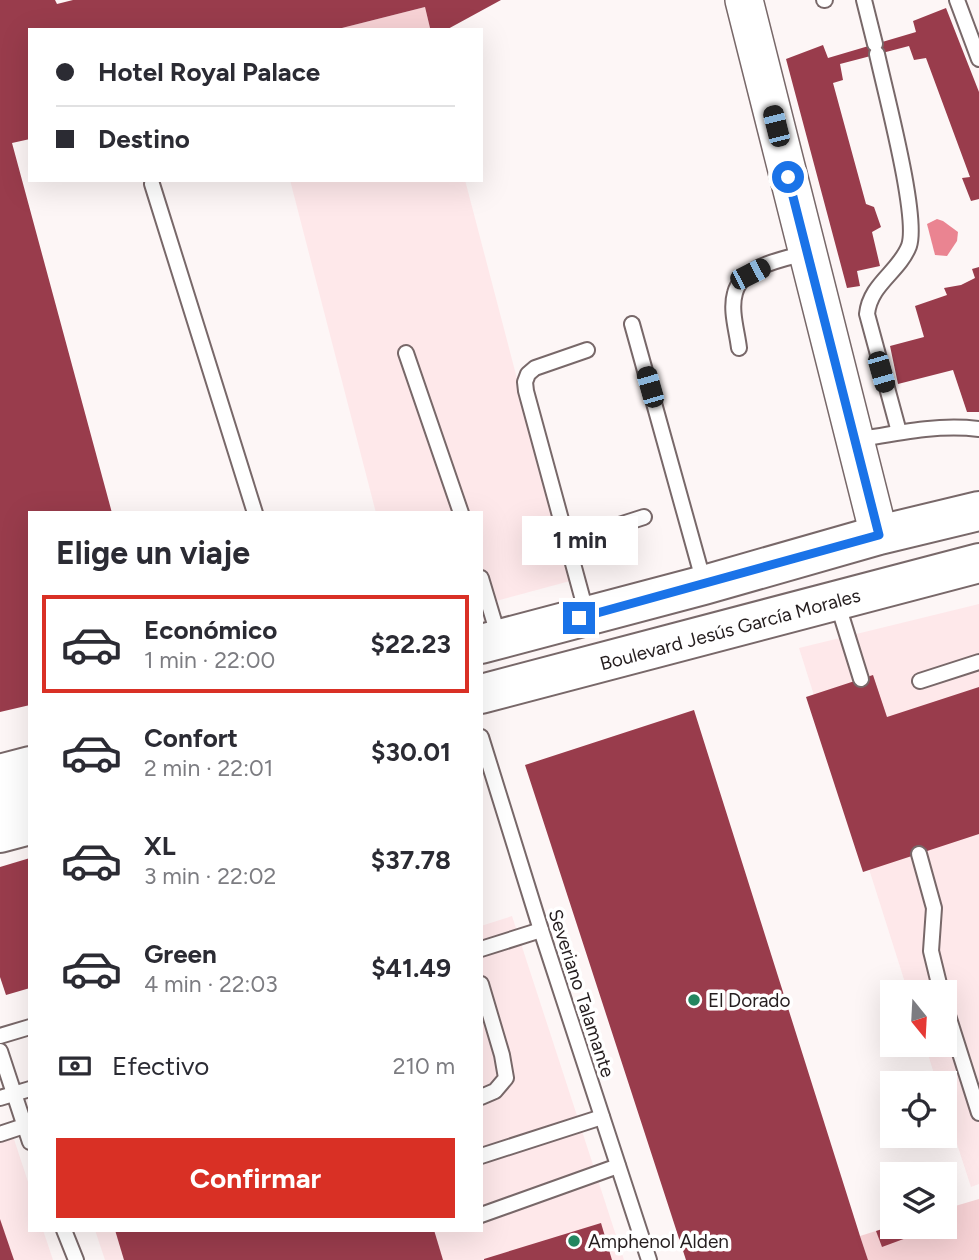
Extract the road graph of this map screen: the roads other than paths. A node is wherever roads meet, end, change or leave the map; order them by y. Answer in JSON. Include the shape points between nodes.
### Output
{"nodes":[{"id":1,"x":744,"y":0,"type":"edge"},
{"id":2,"x":864,"y":0,"type":"edge"},
{"id":3,"x":957,"y":0,"type":"edge"},
{"id":4,"x":979,"y":59,"type":"edge"},
{"id":5,"x":152,"y":184,"type":"dead end"},
{"id":6,"x":807,"y":252,"type":"junction"},
{"id":7,"x":632,"y":324,"type":"dead end"},
{"id":8,"x":739,"y":348,"type":"dead end"},
{"id":9,"x":587,"y":350,"type":"dead end"},
{"id":10,"x":406,"y":353,"type":"dead end"},
{"id":11,"x":979,"y":429,"type":"edge"},
{"id":12,"x":899,"y":432,"type":"junction"},
{"id":13,"x":854,"y":440,"type":"junction"},
{"id":14,"x":254,"y":511,"type":"edge"},
{"id":15,"x":460,"y":511,"type":"edge"},
{"id":16,"x":979,"y":511,"type":"edge"},
{"id":17,"x":645,"y":517,"type":"dead end"},
{"id":18,"x":879,"y":535,"type":"junction"},
{"id":19,"x":566,"y":542,"type":"junction"},
{"id":20,"x":979,"y":563,"type":"edge"},
{"id":21,"x":704,"y":585,"type":"junction"},
{"id":22,"x":483,"y":592,"type":"edge"},
{"id":23,"x":836,"y":600,"type":"junction"},
{"id":24,"x":587,"y":616,"type":"junction"},
{"id":25,"x":490,"y":642,"type":"edge"},
{"id":26,"x":979,"y":662,"type":"edge"},
{"id":27,"x":861,"y":679,"type":"dead end"},
{"id":28,"x":920,"y":681,"type":"dead end"},
{"id":29,"x":483,"y":693,"type":"edge"},
{"id":30,"x":28,"y":741,"type":"edge"},
{"id":31,"x":483,"y":743,"type":"edge"},
{"id":32,"x":0,"y":748,"type":"edge"},
{"id":33,"x":28,"y":767,"type":"edge"},
{"id":34,"x":0,"y":774,"type":"edge"},
{"id":35,"x":28,"y":797,"type":"edge"},
{"id":36,"x":0,"y":804,"type":"edge"},
{"id":37,"x":28,"y":826,"type":"edge"},
{"id":38,"x":0,"y":833,"type":"edge"},
{"id":39,"x":919,"y":853,"type":"dead end"},
{"id":40,"x":541,"y":930,"type":"junction"},
{"id":41,"x":483,"y":947,"type":"edge"},
{"id":42,"x":938,"y":980,"type":"edge"},
{"id":43,"x":483,"y":991,"type":"edge"},
{"id":44,"x":28,"y":1028,"type":"edge"},
{"id":45,"x":0,"y":1037,"type":"edge"},
{"id":46,"x":957,"y":1044,"type":"edge"},
{"id":47,"x":0,"y":1053,"type":"edge"},
{"id":48,"x":28,"y":1090,"type":"edge"},
{"id":49,"x":7,"y":1096,"type":"edge"},
{"id":50,"x":483,"y":1096,"type":"edge"},
{"id":51,"x":979,"y":1113,"type":"edge"},
{"id":52,"x":602,"y":1117,"type":"junction"},
{"id":53,"x":24,"y":1126,"type":"junction"},
{"id":54,"x":0,"y":1134,"type":"edge"},
{"id":55,"x":28,"y":1137,"type":"edge"},
{"id":56,"x":483,"y":1155,"type":"edge"},
{"id":57,"x":618,"y":1166,"type":"junction"},
{"id":58,"x":483,"y":1214,"type":"edge"},
{"id":59,"x":65,"y":1232,"type":"edge"},
{"id":60,"x":76,"y":1260,"type":"edge"},
{"id":61,"x":649,"y":1260,"type":"edge"}],
"edges":[{"from":1,"to":6,"type":"street"},
{"from":2,"to":12,"type":"lane","via":[[911,225],[908,247],[872,295],[867,314]]},
{"from":3,"to":4,"type":"lane"},
{"from":5,"to":14,"type":"lane"},
{"from":6,"to":8,"type":"lane","via":[[763,267],[740,282],[733,308]]},
{"from":6,"to":13,"type":"street"},
{"from":7,"to":21,"type":"lane"},
{"from":9,"to":19,"type":"lane","via":[[546,363],[528,374],[525,382]]},
{"from":10,"to":15,"type":"lane"},
{"from":11,"to":12,"type":"lane","via":[[957,426]]},
{"from":12,"to":13,"type":"lane"},
{"from":13,"to":18,"type":"street"},
{"from":16,"to":18,"type":"main road"},
{"from":17,"to":19,"type":"lane"},
{"from":18,"to":21,"type":"main road"},
{"from":19,"to":24,"type":"lane"},
{"from":20,"to":23,"type":"main road","name":"Boulevard Jesús García Morales"},
{"from":21,"to":24,"type":"main road"},
{"from":22,"to":25,"type":"lane"},
{"from":23,"to":27,"type":"lane"},
{"from":23,"to":29,"type":"main road","name":"Boulevard Jesús García Morales"},
{"from":24,"to":25,"type":"main road"},
{"from":26,"to":28,"type":"lane"},
{"from":30,"to":32,"type":"main road"},
{"from":31,"to":40,"type":"lane","name":"Severiano Talamante"},
{"from":33,"to":34,"type":"main road"},
{"from":35,"to":36,"type":"main road"},
{"from":37,"to":38,"type":"main road"},
{"from":39,"to":42,"type":"lane","via":[[934,908],[931,950]]},
{"from":40,"to":41,"type":"lane"},
{"from":40,"to":52,"type":"lane","name":"Severiano Talamante"},
{"from":43,"to":50,"type":"lane","via":[[506,1078]]},
{"from":44,"to":45,"type":"lane"},
{"from":46,"to":51,"type":"lane"},
{"from":47,"to":49,"type":"lane"},
{"from":48,"to":49,"type":"lane"},
{"from":49,"to":53,"type":"lane"},
{"from":52,"to":56,"type":"lane"},
{"from":52,"to":57,"type":"lane","name":"Severiano Talamante"},
{"from":53,"to":54,"type":"lane"},
{"from":53,"to":55,"type":"lane"},
{"from":57,"to":58,"type":"lane"},
{"from":57,"to":61,"type":"lane","name":"Severiano Talamante"},
{"from":59,"to":60,"type":"lane"}]}
